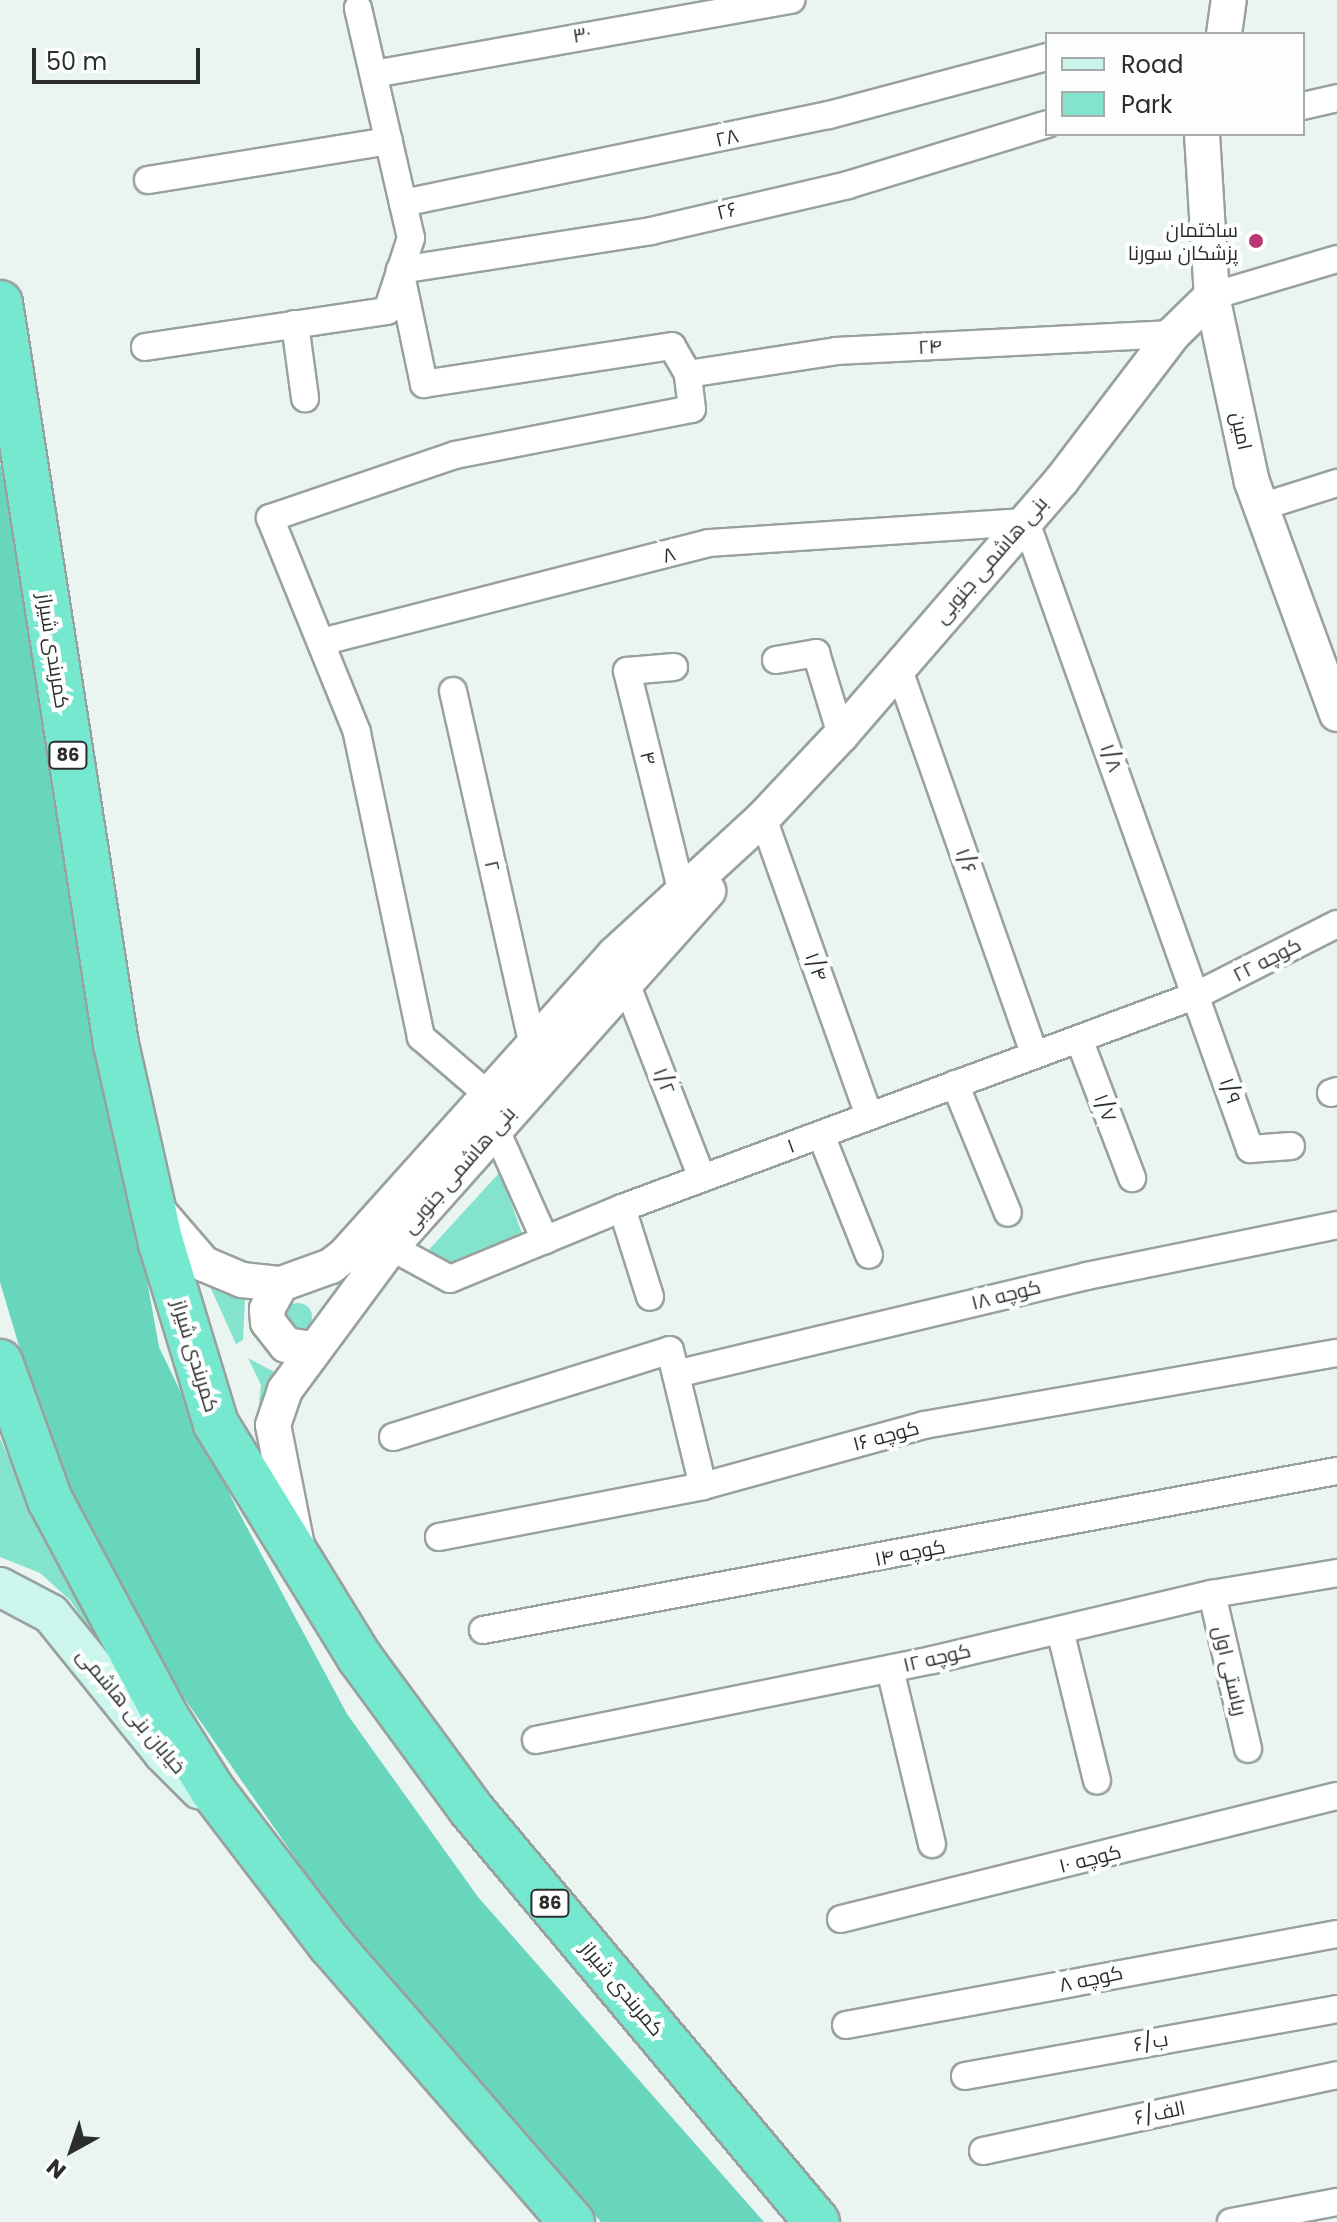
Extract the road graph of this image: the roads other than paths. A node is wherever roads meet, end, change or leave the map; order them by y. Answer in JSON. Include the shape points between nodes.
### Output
{"nodes":[{"id":1,"x":791,"y":0,"type":"edge"},
{"id":2,"x":1229,"y":0,"type":"edge"},
{"id":3,"x":358,"y":8,"type":"dead end"},
{"id":4,"x":1224,"y":32,"type":"edge"},
{"id":5,"x":1045,"y":58,"type":"edge"},
{"id":6,"x":374,"y":74,"type":"junction"},
{"id":7,"x":1337,"y":98,"type":"edge"},
{"id":8,"x":1305,"y":106,"type":"edge"},
{"id":9,"x":1045,"y":125,"type":"edge"},
{"id":10,"x":1202,"y":136,"type":"edge"},
{"id":11,"x":389,"y":141,"type":"junction"},
{"id":12,"x":148,"y":180,"type":"dead end"},
{"id":13,"x":403,"y":203,"type":"junction"},
{"id":14,"x":1337,"y":259,"type":"edge"},
{"id":15,"x":400,"y":270,"type":"junction"},
{"id":16,"x":1212,"y":296,"type":"junction"},
{"id":17,"x":0,"y":303,"type":"edge"},
{"id":18,"x":295,"y":324,"type":"junction"},
{"id":19,"x":1173,"y":334,"type":"junction"},
{"id":20,"x":145,"y":347,"type":"dead end"},
{"id":21,"x":688,"y":374,"type":"junction"},
{"id":22,"x":305,"y":398,"type":"dead end"},
{"id":23,"x":1337,"y":483,"type":"edge"},
{"id":24,"x":1261,"y":507,"type":"junction"},
{"id":25,"x":1026,"y":522,"type":"junction"},
{"id":26,"x":321,"y":642,"type":"junction"},
{"id":27,"x":776,"y":660,"type":"dead end"},
{"id":28,"x":674,"y":667,"type":"dead end"},
{"id":29,"x":898,"y":667,"type":"junction"},
{"id":30,"x":1330,"y":670,"type":"edge"},
{"id":31,"x":453,"y":691,"type":"dead end"},
{"id":32,"x":1337,"y":714,"type":"edge"},
{"id":33,"x":841,"y":735,"type":"junction"},
{"id":34,"x":763,"y":818,"type":"junction"},
{"id":35,"x":681,"y":890,"type":"junction"},
{"id":36,"x":1337,"y":924,"type":"edge"},
{"id":37,"x":626,"y":983,"type":"junction"},
{"id":38,"x":1197,"y":995,"type":"junction"},
{"id":39,"x":1079,"y":1039,"type":"junction"},
{"id":40,"x":532,"y":1041,"type":"junction"},
{"id":41,"x":1035,"y":1055,"type":"junction"},
{"id":42,"x":955,"y":1084,"type":"junction"},
{"id":43,"x":486,"y":1093,"type":"junction"},
{"id":44,"x":869,"y":1116,"type":"junction"},
{"id":45,"x":495,"y":1128,"type":"junction"},
{"id":46,"x":821,"y":1135,"type":"junction"},
{"id":47,"x":1291,"y":1146,"type":"dead end"},
{"id":48,"x":702,"y":1178,"type":"junction"},
{"id":49,"x":1132,"y":1178,"type":"dead end"},
{"id":50,"x":152,"y":1204,"type":"junction"},
{"id":51,"x":622,"y":1208,"type":"junction"},
{"id":52,"x":1008,"y":1213,"type":"dead end"},
{"id":53,"x":1337,"y":1225,"type":"edge"},
{"id":54,"x":545,"y":1240,"type":"junction"},
{"id":55,"x":391,"y":1247,"type":"junction"},
{"id":56,"x":869,"y":1255,"type":"dead end"},
{"id":57,"x":281,"y":1284,"type":"junction"},
{"id":58,"x":650,"y":1297,"type":"dead end"},
{"id":59,"x":312,"y":1349,"type":"junction"},
{"id":60,"x":1337,"y":1353,"type":"edge"},
{"id":61,"x":0,"y":1362,"type":"edge"},
{"id":62,"x":676,"y":1374,"type":"junction"},
{"id":63,"x":393,"y":1437,"type":"dead end"},
{"id":64,"x":1337,"y":1471,"type":"edge"},
{"id":65,"x":703,"y":1486,"type":"junction"},
{"id":66,"x":439,"y":1537,"type":"dead end"},
{"id":67,"x":302,"y":1570,"type":"junction"},
{"id":68,"x":1337,"y":1573,"type":"edge"},
{"id":69,"x":0,"y":1587,"type":"edge"},
{"id":70,"x":1212,"y":1594,"type":"junction"},
{"id":71,"x":483,"y":1630,"type":"dead end"},
{"id":72,"x":1060,"y":1630,"type":"junction"},
{"id":73,"x":890,"y":1669,"type":"junction"},
{"id":74,"x":536,"y":1740,"type":"dead end"},
{"id":75,"x":1248,"y":1749,"type":"dead end"},
{"id":76,"x":1097,"y":1781,"type":"dead end"},
{"id":77,"x":1337,"y":1796,"type":"edge"},
{"id":78,"x":932,"y":1844,"type":"dead end"},
{"id":79,"x":255,"y":1846,"type":"junction"},
{"id":80,"x":841,"y":1919,"type":"dead end"},
{"id":81,"x":1337,"y":1934,"type":"edge"},
{"id":82,"x":1337,"y":2009,"type":"edge"},
{"id":83,"x":846,"y":2025,"type":"dead end"},
{"id":84,"x":1337,"y":2075,"type":"edge"},
{"id":85,"x":965,"y":2076,"type":"dead end"},
{"id":86,"x":983,"y":2151,"type":"dead end"},
{"id":87,"x":1337,"y":2202,"type":"edge"},
{"id":88,"x":572,"y":2222,"type":"edge"},
{"id":89,"x":817,"y":2222,"type":"edge"},
{"id":90,"x":1231,"y":2222,"type":"edge"}],
"edges":[{"from":1,"to":6,"type":"street","name":"۳۰"},
{"from":2,"to":4,"type":"street"},
{"from":3,"to":6,"type":"street"},
{"from":5,"to":13,"type":"street","name":"۲۸","via":[[829,115]]},
{"from":6,"to":11,"type":"street"},
{"from":7,"to":8,"type":"street"},
{"from":9,"to":15,"type":"street","name":"۲۶","via":[[848,185],[651,231]]},
{"from":10,"to":16,"type":"street","name":"امین"},
{"from":11,"to":12,"type":"street"},
{"from":11,"to":13,"type":"street"},
{"from":13,"to":15,"type":"street","via":[[411,238]]},
{"from":14,"to":16,"type":"street"},
{"from":15,"to":18,"type":"street","via":[[387,311]]},
{"from":15,"to":21,"type":"street","via":[[424,384],[672,346]]},
{"from":16,"to":19,"type":"street","name":"بنی هاشمی جنوبی"},
{"from":16,"to":24,"type":"street","name":"امین"},
{"from":17,"to":50,"type":"highway","name":"کمربندی شیراز","number":"86","via":[[113,1029]]},
{"from":18,"to":20,"type":"street"},
{"from":18,"to":22,"type":"street"},
{"from":19,"to":21,"type":"street","name":"۲۴","via":[[836,351]]},
{"from":19,"to":25,"type":"street","name":"بنی هاشمی جنوبی"},
{"from":21,"to":26,"type":"street","via":[[692,409],[455,455],[270,518]]},
{"from":23,"to":24,"type":"street"},
{"from":24,"to":30,"type":"street","name":"امین"},
{"from":25,"to":26,"type":"street","name":"۸","via":[[709,543]]},
{"from":25,"to":29,"type":"street","name":"بنی هاشمی جنوبی"},
{"from":25,"to":38,"type":"street","name":"۱/۸"},
{"from":26,"to":43,"type":"street","via":[[357,732],[421,1037]]},
{"from":27,"to":33,"type":"street","via":[[816,653]]},
{"from":28,"to":35,"type":"street","name":"۴","via":[[627,671]]},
{"from":29,"to":33,"type":"street","name":"بنی هاشمی جنوبی"},
{"from":29,"to":41,"type":"street","name":"۱/۶"},
{"from":30,"to":32,"type":"street","name":"امین"},
{"from":31,"to":40,"type":"street","name":"۲"},
{"from":33,"to":34,"type":"street","name":"بنی هاشمی جنوبی"},
{"from":34,"to":35,"type":"street","name":"بنی هاشمی جنوبی"},
{"from":34,"to":37,"type":"street","name":"بنی هاشمی جنوبی","via":[[696,906]]},
{"from":34,"to":44,"type":"street","name":"۱/۴"},
{"from":35,"to":40,"type":"street","name":"بنی هاشمی جنوبی"},
{"from":36,"to":38,"type":"street","name":"کوچه ۲۲"},
{"from":37,"to":45,"type":"street","name":"بنی هاشمی جنوبی"},
{"from":37,"to":48,"type":"street","name":"۱/۲"},
{"from":38,"to":39,"type":"street","name":"۱"},
{"from":38,"to":47,"type":"street","name":"۱/۹","via":[[1250,1149]]},
{"from":39,"to":41,"type":"street","name":"۱"},
{"from":39,"to":49,"type":"street","name":"۱/۷"},
{"from":40,"to":43,"type":"street","name":"بنی هاشمی جنوبی"},
{"from":41,"to":42,"type":"street","name":"۱"},
{"from":42,"to":44,"type":"street","name":"۱"},
{"from":42,"to":52,"type":"street"},
{"from":43,"to":57,"type":"street","name":"بنی هاشمی جنوبی","via":[[345,1255],[331,1266]]},
{"from":44,"to":46,"type":"street","name":"۱"},
{"from":45,"to":54,"type":"street"},
{"from":45,"to":55,"type":"street","name":"بنی هاشمی جنوبی"},
{"from":46,"to":48,"type":"street","name":"۱"},
{"from":46,"to":56,"type":"street"},
{"from":48,"to":51,"type":"street","name":"۱"},
{"from":50,"to":57,"type":"street","name":"بنی هاشمی جنوبی","via":[[204,1264],[242,1280]]},
{"from":50,"to":67,"type":"highway","name":"کمربندی شیراز","number":"86","via":[[216,1424]]},
{"from":51,"to":54,"type":"street","name":"۱"},
{"from":51,"to":58,"type":"street"},
{"from":53,"to":62,"type":"street","name":"کوچه ۱۸","via":[[1087,1276]]},
{"from":54,"to":55,"type":"street","name":"۱","via":[[450,1279]]},
{"from":55,"to":59,"type":"street","name":"بنی هاشمی جنوبی"},
{"from":57,"to":59,"type":"street","via":[[267,1309],[268,1322],[286,1345]]},
{"from":59,"to":67,"type":"street","name":"بنی هاشمی جنوبی","via":[[285,1390],[273,1425]]},
{"from":60,"to":65,"type":"street","name":"کوچه ۱۶","via":[[924,1425]]},
{"from":61,"to":79,"type":"highway","via":[[50,1500],[167,1718]]},
{"from":62,"to":63,"type":"street","via":[[670,1350]]},
{"from":62,"to":65,"type":"street"},
{"from":64,"to":71,"type":"street","name":"کوچه ۱۴"},
{"from":65,"to":66,"type":"street","name":"کوچه ۱۶"},
{"from":67,"to":89,"type":"highway","name":"کمربندی شیراز","number":"86","via":[[470,1808]]},
{"from":68,"to":70,"type":"street","name":"کوچه ۱۲"},
{"from":69,"to":79,"type":"main road","name":"خیابان بنی هاشمی","via":[[51,1614],[163,1753]]},
{"from":70,"to":72,"type":"street","name":"کوچه ۱۲"},
{"from":70,"to":75,"type":"street","name":"ریاستی اول"},
{"from":72,"to":73,"type":"street","name":"کوچه ۱۲"},
{"from":72,"to":76,"type":"street"},
{"from":73,"to":74,"type":"street","name":"کوچه ۱۲"},
{"from":73,"to":78,"type":"street"},
{"from":77,"to":80,"type":"street","name":"کوچه ۱۰"},
{"from":79,"to":88,"type":"highway","via":[[330,1944]]},
{"from":81,"to":83,"type":"street","name":"کوچه ۸"},
{"from":82,"to":85,"type":"street","name":"ب/۶"},
{"from":84,"to":86,"type":"street","name":"۶/الف"},
{"from":87,"to":90,"type":"street"}]}
